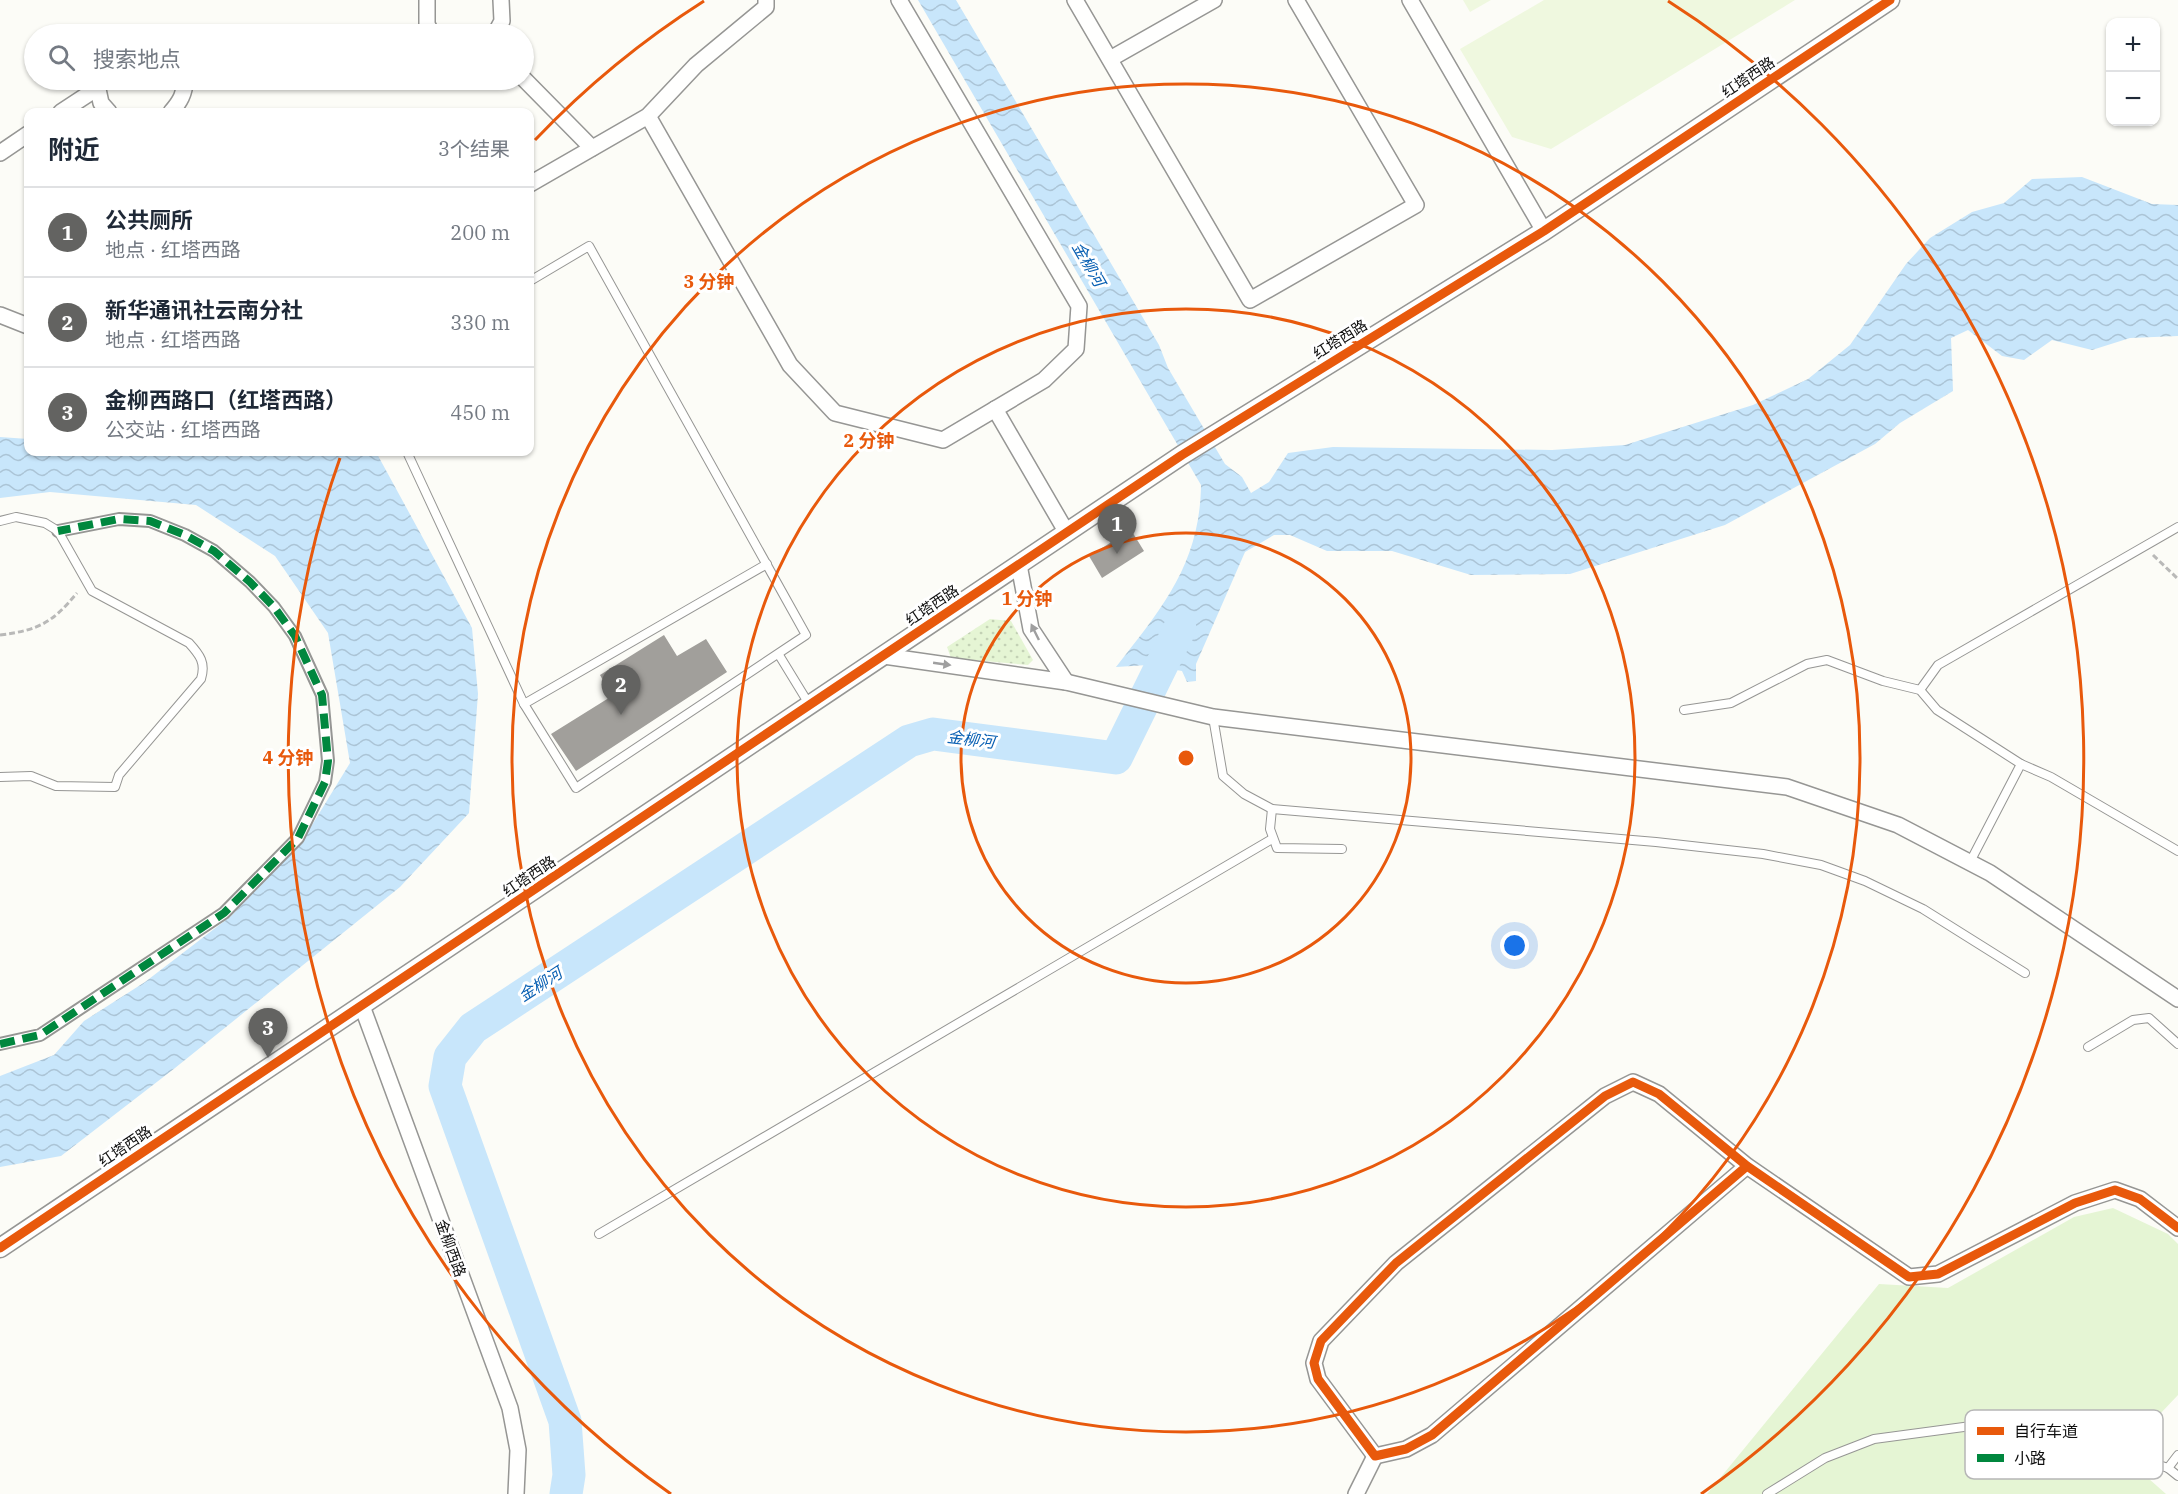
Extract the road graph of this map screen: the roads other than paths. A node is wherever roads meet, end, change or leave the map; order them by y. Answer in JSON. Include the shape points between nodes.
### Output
{"nodes":[{"id":1,"x":427,"y":0,"type":"edge"},
{"id":2,"x":501,"y":0,"type":"edge"},
{"id":3,"x":899,"y":0,"type":"edge"},
{"id":4,"x":1076,"y":0,"type":"edge"},
{"id":5,"x":1214,"y":0,"type":"edge"},
{"id":6,"x":1296,"y":0,"type":"edge"},
{"id":7,"x":1410,"y":0,"type":"edge"},
{"id":8,"x":1890,"y":0,"type":"edge"},
{"id":9,"x":770,"y":2,"type":"edge"},
{"id":10,"x":426,"y":24,"type":"edge"},
{"id":11,"x":500,"y":24,"type":"edge"},
{"id":12,"x":1110,"y":59,"type":"junction"},
{"id":13,"x":534,"y":89,"type":"edge"},
{"id":14,"x":88,"y":90,"type":"edge"},
{"id":15,"x":98,"y":90,"type":"edge"},
{"id":16,"x":184,"y":90,"type":"edge"},
{"id":17,"x":66,"y":108,"type":"edge"},
{"id":18,"x":105,"y":108,"type":"edge"},
{"id":19,"x":175,"y":108,"type":"edge"},
{"id":20,"x":648,"y":116,"type":"junction"},
{"id":21,"x":24,"y":137,"type":"edge"},
{"id":22,"x":592,"y":148,"type":"junction"},
{"id":23,"x":0,"y":153,"type":"edge"},
{"id":24,"x":534,"y":182,"type":"edge"},
{"id":25,"x":1544,"y":231,"type":"junction"},
{"id":26,"x":534,"y":279,"type":"edge"},
{"id":27,"x":0,"y":315,"type":"edge"},
{"id":28,"x":24,"y":324,"type":"edge"},
{"id":29,"x":995,"y":409,"type":"junction"},
{"id":30,"x":409,"y":456,"type":"edge"},
{"id":31,"x":0,"y":521,"type":"edge"},
{"id":32,"x":2178,"y":527,"type":"edge"},
{"id":33,"x":58,"y":531,"type":"junction"},
{"id":34,"x":1067,"y":533,"type":"junction"},
{"id":35,"x":766,"y":564,"type":"junction"},
{"id":36,"x":1019,"y":565,"type":"junction"},
{"id":37,"x":779,"y":655,"type":"junction"},
{"id":38,"x":884,"y":656,"type":"junction"},
{"id":39,"x":1066,"y":682,"type":"junction"},
{"id":40,"x":1920,"y":690,"type":"junction"},
{"id":41,"x":524,"y":704,"type":"junction"},
{"id":42,"x":810,"y":705,"type":"junction"},
{"id":43,"x":1684,"y":710,"type":"dead end"},
{"id":44,"x":1213,"y":717,"type":"junction"},
{"id":45,"x":2021,"y":764,"type":"junction"},
{"id":46,"x":0,"y":777,"type":"edge"},
{"id":47,"x":1272,"y":809,"type":"junction"},
{"id":48,"x":1272,"y":839,"type":"junction"},
{"id":49,"x":1342,"y":849,"type":"dead end"},
{"id":50,"x":2178,"y":851,"type":"edge"},
{"id":51,"x":1970,"y":862,"type":"junction"},
{"id":52,"x":2025,"y":973,"type":"dead end"},
{"id":53,"x":2178,"y":999,"type":"edge"},
{"id":54,"x":362,"y":1006,"type":"junction"},
{"id":55,"x":0,"y":1044,"type":"edge"},
{"id":56,"x":2178,"y":1044,"type":"edge"},
{"id":57,"x":2088,"y":1047,"type":"dead end"},
{"id":58,"x":1747,"y":1166,"type":"junction"},
{"id":59,"x":2178,"y":1228,"type":"edge"},
{"id":60,"x":599,"y":1234,"type":"dead end"},
{"id":61,"x":0,"y":1248,"type":"edge"},
{"id":62,"x":1965,"y":1427,"type":"edge"},
{"id":63,"x":2178,"y":1455,"type":"edge"},
{"id":64,"x":1375,"y":1456,"type":"junction"},
{"id":65,"x":2163,"y":1466,"type":"edge"},
{"id":66,"x":2169,"y":1468,"type":"junction"},
{"id":67,"x":2178,"y":1476,"type":"edge"},
{"id":68,"x":516,"y":1494,"type":"edge"},
{"id":69,"x":1356,"y":1494,"type":"edge"},
{"id":70,"x":1767,"y":1494,"type":"edge"}],
"edges":[{"from":1,"to":10,"type":"street"},
{"from":2,"to":11,"type":"street"},
{"from":3,"to":29,"type":"street","via":[[1079,306],[1076,349],[1044,380]]},
{"from":4,"to":12,"type":"street"},
{"from":5,"to":12,"type":"street"},
{"from":6,"to":12,"type":"street","via":[[1416,205],[1250,300]]},
{"from":7,"to":25,"type":"street"},
{"from":8,"to":25,"type":"street","name":"红塔西路"},
{"from":9,"to":20,"type":"street","via":[[696,65]]},
{"from":13,"to":22,"type":"street"},
{"from":14,"to":17,"type":"street"},
{"from":15,"to":18,"type":"street"},
{"from":16,"to":19,"type":"street"},
{"from":20,"to":22,"type":"street"},
{"from":20,"to":29,"type":"street","via":[[790,365],[835,413],[943,440]]},
{"from":21,"to":23,"type":"street"},
{"from":22,"to":24,"type":"street"},
{"from":25,"to":34,"type":"street","name":"红塔西路","via":[[1182,455]]},
{"from":26,"to":35,"type":"lane","via":[[589,246]]},
{"from":27,"to":28,"type":"street"},
{"from":29,"to":34,"type":"street"},
{"from":30,"to":41,"type":"lane"},
{"from":31,"to":33,"type":"lane","via":[[16,518],[45,523]]},
{"from":32,"to":40,"type":"lane","via":[[1938,665]]},
{"from":33,"to":46,"type":"lane","via":[[92,591],[189,643],[204,668],[201,679],[119,775],[114,787],[56,786],[31,776]]},
{"from":33,"to":55,"type":"street","via":[[119,519],[150,521],[214,551],[274,607],[295,636],[322,695],[328,761],[325,782],[298,838],[224,913],[40,1035]]},
{"from":34,"to":36,"type":"street","name":"红塔西路"},
{"from":35,"to":37,"type":"lane","via":[[806,635]]},
{"from":35,"to":41,"type":"lane"},
{"from":36,"to":38,"type":"street","name":"红塔西路"},
{"from":39,"to":36,"type":"street","one_way":true,"via":[[1031,629]]},
{"from":37,"to":41,"type":"lane","via":[[576,788]]},
{"from":37,"to":42,"type":"lane"},
{"from":38,"to":39,"type":"street","one_way":true},
{"from":38,"to":42,"type":"street","name":"红塔西路"},
{"from":39,"to":44,"type":"street"},
{"from":40,"to":43,"type":"lane","via":[[1827,660],[1807,664],[1731,703]]},
{"from":40,"to":45,"type":"lane","via":[[1937,711]]},
{"from":42,"to":54,"type":"street","name":"红塔西路"},
{"from":44,"to":47,"type":"lane","via":[[1223,776],[1244,794]]},
{"from":44,"to":51,"type":"street","via":[[1787,787],[1898,825]]},
{"from":45,"to":50,"type":"lane","via":[[2051,777]]},
{"from":45,"to":51,"type":"lane"},
{"from":47,"to":48,"type":"lane"},
{"from":47,"to":52,"type":"lane","via":[[1656,842],[1821,865],[1923,909]]},
{"from":48,"to":49,"type":"lane","via":[[1277,848]]},
{"from":48,"to":60,"type":"lane"},
{"from":51,"to":53,"type":"street","via":[[2073,926]]},
{"from":54,"to":61,"type":"street","name":"红塔西路"},
{"from":54,"to":68,"type":"street","name":"金柳西路","via":[[510,1408],[518,1450]]},
{"from":56,"to":57,"type":"lane","via":[[2149,1018],[2133,1020]]},
{"from":58,"to":59,"type":"street","via":[[1909,1277],[1938,1274],[2074,1203],[2115,1190],[2140,1199]]},
{"from":58,"to":64,"type":"street","via":[[1432,1435],[1406,1449]]},
{"from":58,"to":64,"type":"street","via":[[1659,1094],[1633,1082],[1605,1096],[1396,1263],[1321,1341],[1314,1363],[1318,1379]]},
{"from":62,"to":70,"type":"lane","via":[[1874,1439],[1826,1458]]},
{"from":63,"to":66,"type":"lane"},
{"from":64,"to":69,"type":"street"},
{"from":65,"to":66,"type":"lane"},
{"from":66,"to":67,"type":"lane"}]}
